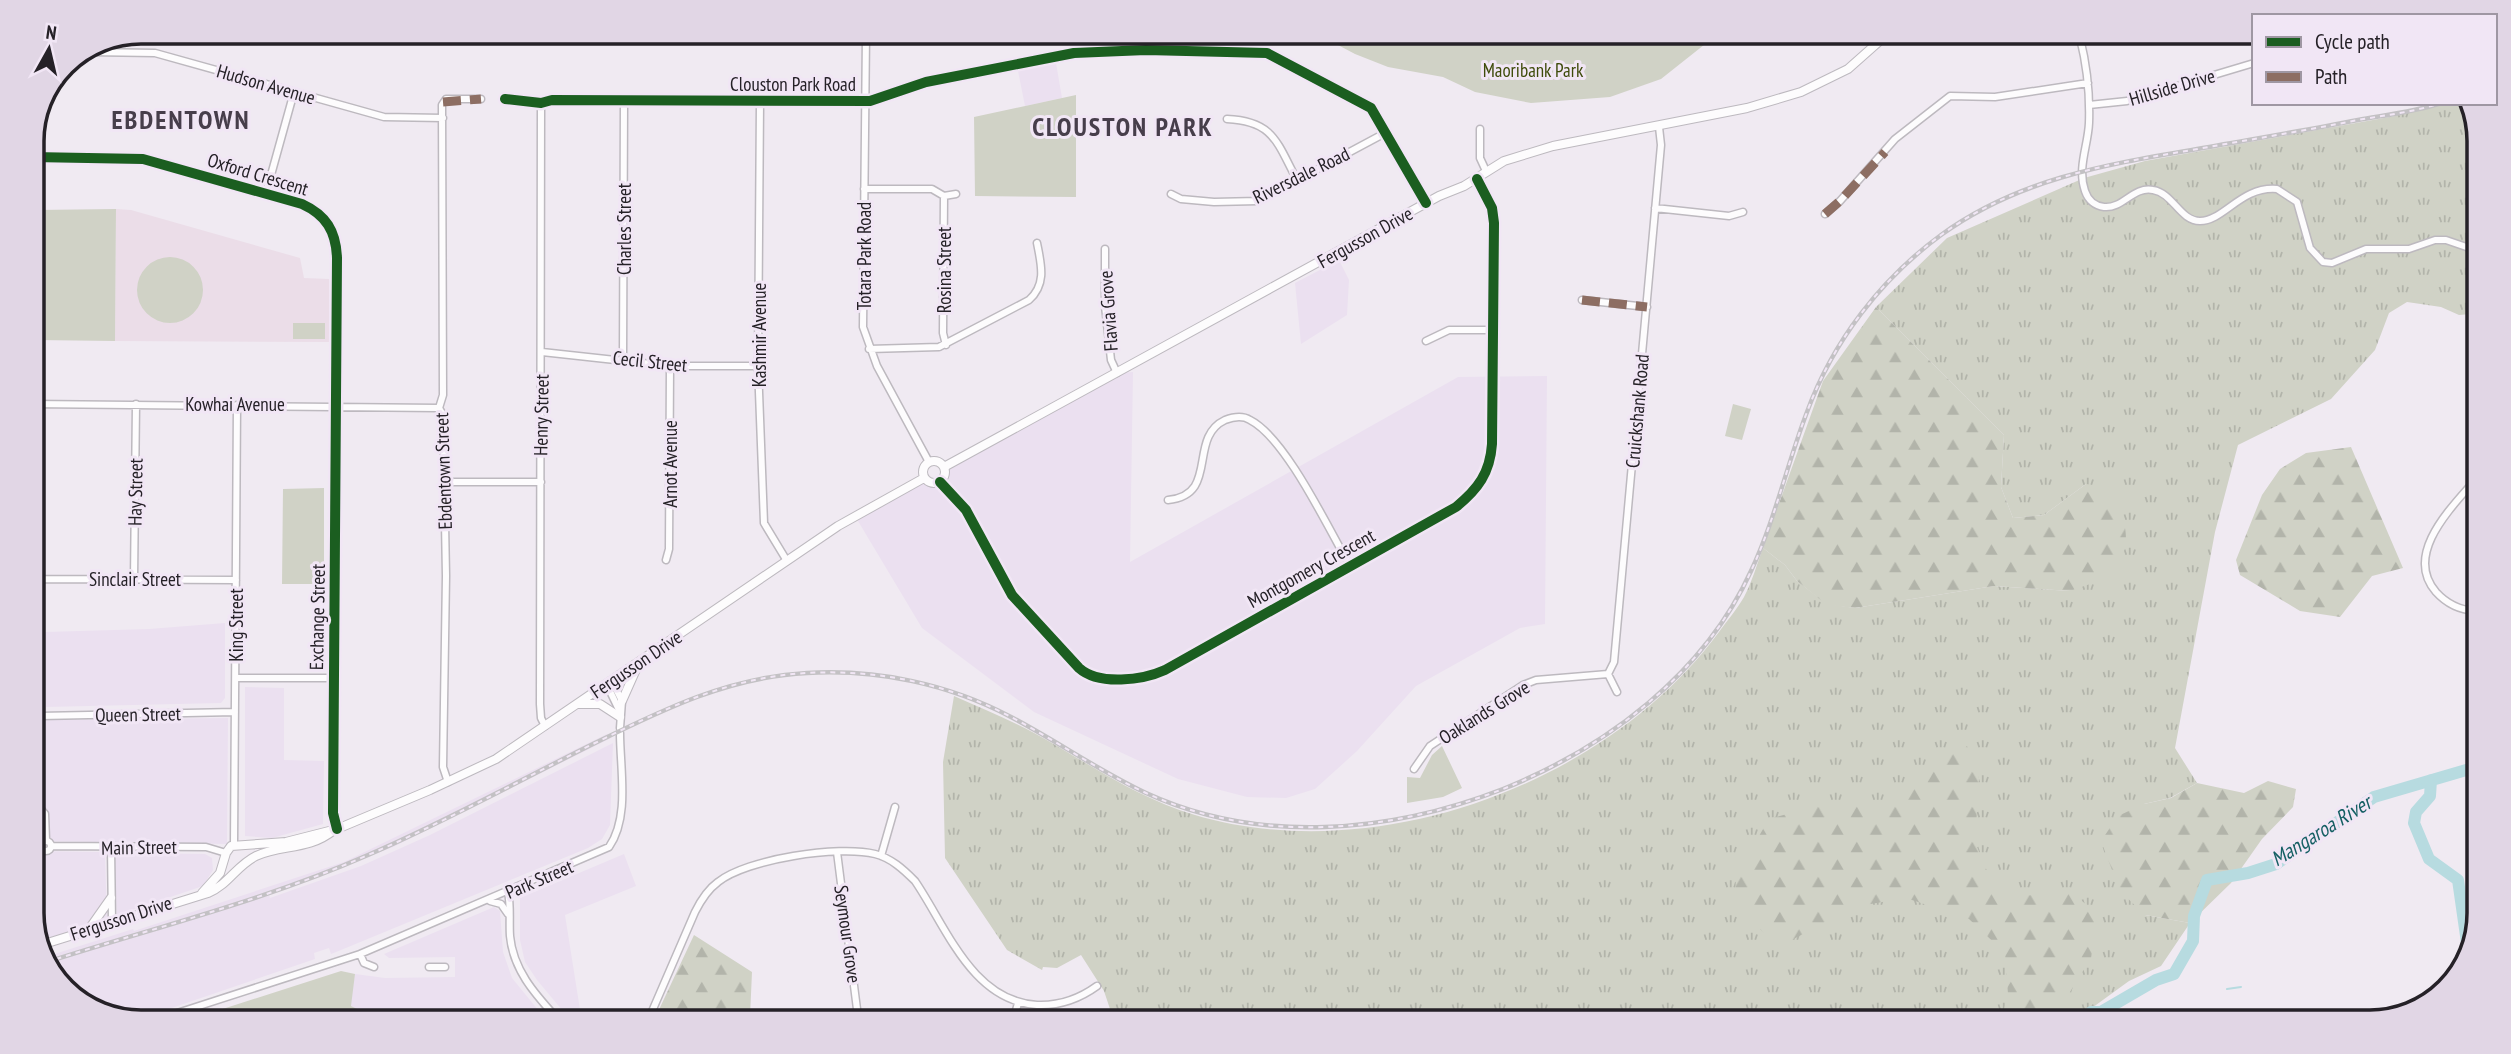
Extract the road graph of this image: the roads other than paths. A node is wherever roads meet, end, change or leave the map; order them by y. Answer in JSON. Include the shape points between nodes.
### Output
{"nodes":[{"id":1,"x":866,"y":44,"type":"edge"},
{"id":2,"x":1876,"y":44,"type":"edge"},
{"id":3,"x":2081,"y":44,"type":"edge"},
{"id":4,"x":102,"y":52,"type":"edge"},
{"id":5,"x":2252,"y":64,"type":"edge"},
{"id":6,"x":2088,"y":83,"type":"junction"},
{"id":7,"x":295,"y":92,"type":"junction"},
{"id":8,"x":481,"y":99,"type":"dead end"},
{"id":9,"x":505,"y":99,"type":"dead end"},
{"id":10,"x":624,"y":100,"type":"junction"},
{"id":11,"x":864,"y":101,"type":"junction"},
{"id":12,"x":760,"y":102,"type":"junction"},
{"id":13,"x":541,"y":103,"type":"junction"},
{"id":14,"x":2089,"y":105,"type":"junction"},
{"id":15,"x":443,"y":118,"type":"junction"},
{"id":16,"x":1227,"y":119,"type":"dead end"},
{"id":17,"x":1659,"y":127,"type":"junction"},
{"id":18,"x":1480,"y":130,"type":"dead end"},
{"id":19,"x":1387,"y":132,"type":"junction"},
{"id":20,"x":44,"y":157,"type":"edge"},
{"id":21,"x":1486,"y":171,"type":"junction"},
{"id":22,"x":1477,"y":179,"type":"junction"},
{"id":23,"x":1297,"y":180,"type":"junction"},
{"id":24,"x":864,"y":189,"type":"junction"},
{"id":25,"x":266,"y":193,"type":"junction"},
{"id":26,"x":956,"y":194,"type":"dead end"},
{"id":27,"x":1171,"y":194,"type":"dead end"},
{"id":28,"x":944,"y":196,"type":"junction"},
{"id":29,"x":1426,"y":203,"type":"junction"},
{"id":30,"x":1655,"y":208,"type":"junction"},
{"id":31,"x":1743,"y":212,"type":"dead end"},
{"id":32,"x":1825,"y":214,"type":"dead end"},
{"id":33,"x":1037,"y":243,"type":"dead end"},
{"id":34,"x":2467,"y":247,"type":"edge"},
{"id":35,"x":1105,"y":248,"type":"dead end"},
{"id":36,"x":1582,"y":300,"type":"dead end"},
{"id":37,"x":1647,"y":307,"type":"junction"},
{"id":38,"x":1491,"y":330,"type":"junction"},
{"id":39,"x":1426,"y":341,"type":"dead end"},
{"id":40,"x":946,"y":345,"type":"junction"},
{"id":41,"x":869,"y":349,"type":"junction"},
{"id":42,"x":542,"y":352,"type":"junction"},
{"id":43,"x":623,"y":359,"type":"junction"},
{"id":44,"x":670,"y":366,"type":"junction"},
{"id":45,"x":758,"y":366,"type":"junction"},
{"id":46,"x":1117,"y":373,"type":"junction"},
{"id":47,"x":44,"y":404,"type":"edge"},
{"id":48,"x":136,"y":404,"type":"junction"},
{"id":49,"x":237,"y":405,"type":"junction"},
{"id":50,"x":335,"y":405,"type":"junction"},
{"id":51,"x":439,"y":408,"type":"junction"},
{"id":52,"x":929,"y":462,"type":"junction"},
{"id":53,"x":944,"y":467,"type":"junction"},
{"id":54,"x":925,"y":478,"type":"junction"},
{"id":55,"x":445,"y":482,"type":"junction"},
{"id":56,"x":541,"y":482,"type":"junction"},
{"id":57,"x":940,"y":482,"type":"junction"},
{"id":58,"x":2467,"y":491,"type":"edge"},
{"id":59,"x":1168,"y":500,"type":"dead end"},
{"id":60,"x":666,"y":560,"type":"dead end"},
{"id":61,"x":787,"y":561,"type":"junction"},
{"id":62,"x":1350,"y":566,"type":"junction"},
{"id":63,"x":44,"y":579,"type":"edge"},
{"id":64,"x":134,"y":579,"type":"junction"},
{"id":65,"x":236,"y":580,"type":"junction"},
{"id":66,"x":2467,"y":609,"type":"edge"},
{"id":67,"x":639,"y":662,"type":"junction"},
{"id":68,"x":1608,"y":674,"type":"junction"},
{"id":69,"x":236,"y":678,"type":"junction"},
{"id":70,"x":334,"y":678,"type":"junction"},
{"id":71,"x":609,"y":683,"type":"junction"},
{"id":72,"x":1617,"y":692,"type":"dead end"},
{"id":73,"x":622,"y":701,"type":"junction"},
{"id":74,"x":579,"y":704,"type":"junction"},
{"id":75,"x":235,"y":712,"type":"junction"},
{"id":76,"x":620,"y":715,"type":"junction"},
{"id":77,"x":44,"y":716,"type":"edge"},
{"id":78,"x":545,"y":726,"type":"junction"},
{"id":79,"x":1414,"y":769,"type":"dead end"},
{"id":80,"x":448,"y":782,"type":"junction"},
{"id":81,"x":895,"y":807,"type":"dead end"},
{"id":82,"x":44,"y":813,"type":"edge"},
{"id":83,"x":337,"y":829,"type":"junction"},
{"id":84,"x":46,"y":844,"type":"joint"},
{"id":85,"x":234,"y":845,"type":"junction"},
{"id":86,"x":244,"y":847,"type":"junction"},
{"id":87,"x":111,"y":848,"type":"junction"},
{"id":88,"x":837,"y":852,"type":"junction"},
{"id":89,"x":226,"y":856,"type":"junction"},
{"id":90,"x":881,"y":856,"type":"junction"},
{"id":91,"x":245,"y":863,"type":"junction"},
{"id":92,"x":508,"y":892,"type":"junction"},
{"id":93,"x":202,"y":893,"type":"junction"},
{"id":94,"x":111,"y":898,"type":"junction"},
{"id":95,"x":488,"y":901,"type":"junction"},
{"id":96,"x":510,"y":916,"type":"junction"},
{"id":97,"x":112,"y":921,"type":"junction"},
{"id":98,"x":90,"y":928,"type":"junction"},
{"id":99,"x":48,"y":942,"type":"edge"},
{"id":100,"x":360,"y":954,"type":"junction"},
{"id":101,"x":374,"y":967,"type":"dead end"},
{"id":102,"x":429,"y":967,"type":"dead end"},
{"id":103,"x":444,"y":967,"type":"dead end"},
{"id":104,"x":1097,"y":986,"type":"dead end"},
{"id":105,"x":1018,"y":1003,"type":"junction"},
{"id":106,"x":186,"y":1010,"type":"edge"},
{"id":107,"x":551,"y":1010,"type":"edge"},
{"id":108,"x":653,"y":1010,"type":"edge"},
{"id":109,"x":857,"y":1010,"type":"edge"},
{"id":110,"x":1016,"y":1010,"type":"edge"}],
"edges":[{"from":1,"to":11,"type":"street","name":"Totara Park Road"},
{"from":2,"to":17,"type":"main road","name":"Fergusson Drive","via":[[1848,69],[1801,92]]},
{"from":3,"to":6,"type":"street"},
{"from":4,"to":7,"type":"street","name":"Hudson Avenue","via":[[155,53]]},
{"from":5,"to":14,"type":"street","name":"Hillside Drive","via":[[2127,101]]},
{"from":6,"to":14,"type":"street"},
{"from":6,"to":32,"type":"street","via":[[1995,97],[1950,96],[1899,135]]},
{"from":7,"to":15,"type":"street","name":"Hudson Avenue","via":[[384,117]]},
{"from":7,"to":25,"type":"street"},
{"from":8,"to":15,"type":"street","via":[[446,99]]},
{"from":9,"to":13,"type":"street","name":"Clouston Park Road"},
{"from":10,"to":12,"type":"street","name":"Clouston Park Road"},
{"from":10,"to":13,"type":"street","name":"Clouston Park Road"},
{"from":10,"to":43,"type":"street","name":"Charles Street"},
{"from":11,"to":12,"type":"street","name":"Clouston Park Road"},
{"from":11,"to":19,"type":"street","name":"Clouston Park Road","via":[[926,82],[1084,52],[1259,52],[1278,57],[1360,100],[1378,115]]},
{"from":11,"to":24,"type":"street","name":"Totara Park Road"},
{"from":12,"to":45,"type":"street","name":"Kashmir Avenue"},
{"from":13,"to":42,"type":"street","name":"Henry Street"},
{"from":14,"to":34,"type":"street","via":[[2082,178],[2086,195],[2097,205],[2113,206],[2136,192],[2155,190],[2201,221],[2249,194],[2277,189],[2297,202],[2310,248],[2323,262],[2337,262],[2366,249],[2409,250],[2435,240]]},
{"from":15,"to":51,"type":"street","name":"Ebdentown Street","via":[[443,395]]},
{"from":16,"to":23,"type":"street","via":[[1252,121],[1266,128]]},
{"from":17,"to":21,"type":"main road","name":"Fergusson Drive","via":[[1553,146]]},
{"from":17,"to":30,"type":"street","name":"Cruickshank Road"},
{"from":18,"to":21,"type":"street","via":[[1480,158]]},
{"from":19,"to":23,"type":"street","name":"Riversdale Road"},
{"from":19,"to":29,"type":"street","name":"Clouston Park Road"},
{"from":20,"to":25,"type":"street","name":"Oxford Crescent","via":[[144,159]]},
{"from":21,"to":22,"type":"main road","name":"Fergusson Drive"},
{"from":22,"to":29,"type":"main road","name":"Fergusson Drive"},
{"from":22,"to":38,"type":"street","name":"Montgomery Crescent","via":[[1492,208],[1494,223]]},
{"from":23,"to":27,"type":"street","name":"Riversdale Road","via":[[1250,202],[1181,199]]},
{"from":24,"to":28,"type":"street","via":[[932,189]]},
{"from":24,"to":41,"type":"street","name":"Totara Park Road","via":[[863,327]]},
{"from":25,"to":50,"type":"street","name":"Oxford Crescent","via":[[313,209],[328,222],[336,238]]},
{"from":26,"to":28,"type":"street"},
{"from":28,"to":40,"type":"street","name":"Rosina Street"},
{"from":29,"to":46,"type":"main road","name":"Fergusson Drive"},
{"from":30,"to":31,"type":"street","via":[[1729,216]]},
{"from":30,"to":37,"type":"street","name":"Cruickshank Road"},
{"from":33,"to":40,"type":"street","via":[[1042,276],[1036,294]]},
{"from":35,"to":46,"type":"street","name":"Flavia Grove","via":[[1105,306],[1111,360]]},
{"from":36,"to":37,"type":"street"},
{"from":37,"to":68,"type":"street","name":"Cruickshank Road","via":[[1614,662]]},
{"from":38,"to":39,"type":"street","via":[[1449,330]]},
{"from":38,"to":62,"type":"street","name":"Montgomery Crescent","via":[[1492,444],[1487,472],[1476,491],[1456,507]]},
{"from":40,"to":41,"type":"street"},
{"from":41,"to":52,"type":"street","name":"Totara Park Road"},
{"from":42,"to":43,"type":"street","name":"Cecil Street"},
{"from":42,"to":56,"type":"street","name":"Henry Street"},
{"from":43,"to":44,"type":"street","name":"Cecil Street"},
{"from":44,"to":45,"type":"street","name":"Cecil Street"},
{"from":44,"to":60,"type":"street","name":"Arnot Avenue"},
{"from":45,"to":61,"type":"street","name":"Kashmir Avenue","via":[[764,523]]},
{"from":46,"to":53,"type":"main road","name":"Fergusson Drive"},
{"from":47,"to":48,"type":"street","name":"Kowhai Avenue"},
{"from":48,"to":49,"type":"street","name":"Kowhai Avenue"},
{"from":48,"to":64,"type":"street","name":"Hay Street"},
{"from":49,"to":50,"type":"street","name":"Kowhai Avenue"},
{"from":49,"to":65,"type":"street","name":"King Street"},
{"from":50,"to":51,"type":"street","name":"Kowhai Avenue"},
{"from":50,"to":70,"type":"street","name":"Exchange Street"},
{"from":51,"to":55,"type":"street","name":"Ebdentown Street"},
{"from":52,"to":53,"type":"main road"},
{"from":52,"to":54,"type":"main road","via":[[923,469]]},
{"from":53,"to":57,"type":"main road","via":[[946,475]]},
{"from":54,"to":57,"type":"main road","via":[[930,483]]},
{"from":54,"to":61,"type":"main road","name":"Fergusson Drive","via":[[838,526]]},
{"from":55,"to":56,"type":"street"},
{"from":55,"to":80,"type":"street","name":"Ebdentown Street","via":[[443,767]]},
{"from":56,"to":78,"type":"street","name":"Henry Street","via":[[540,704]]},
{"from":57,"to":62,"type":"street","name":"Montgomery Crescent","via":[[966,510],[1012,594],[1079,668],[1093,677],[1140,678],[1165,670]]},
{"from":58,"to":66,"type":"street","via":[[2432,537],[2425,561],[2429,581],[2439,595]]},
{"from":59,"to":62,"type":"street","via":[[1187,494],[1197,483],[1212,429],[1229,418],[1248,418],[1294,470]]},
{"from":61,"to":67,"type":"main road","name":"Fergusson Drive"},
{"from":63,"to":64,"type":"street","name":"Sinclair Street"},
{"from":64,"to":65,"type":"street","name":"Sinclair Street"},
{"from":65,"to":69,"type":"street","name":"King Street"},
{"from":67,"to":71,"type":"main road","name":"Fergusson Drive"},
{"from":67,"to":73,"type":"main road"},
{"from":68,"to":72,"type":"street"},
{"from":68,"to":79,"type":"street","name":"Oaklands Grove","via":[[1523,685],[1430,746]]},
{"from":69,"to":70,"type":"street"},
{"from":69,"to":75,"type":"street","name":"King Street"},
{"from":70,"to":83,"type":"street","name":"Exchange Street","via":[[333,813]]},
{"from":71,"to":73,"type":"street"},
{"from":71,"to":74,"type":"main road","name":"Fergusson Drive"},
{"from":71,"to":76,"type":"street","name":"Park Street"},
{"from":73,"to":76,"type":"street","name":"Park Street"},
{"from":74,"to":76,"type":"main road","via":[[600,704]]},
{"from":74,"to":78,"type":"main road","name":"Fergusson Drive"},
{"from":75,"to":77,"type":"street","name":"Queen Street"},
{"from":75,"to":85,"type":"street","name":"King Street"},
{"from":76,"to":92,"type":"street","name":"Park Street","via":[[618,833],[609,847]]},
{"from":78,"to":80,"type":"main road","name":"Fergusson Drive","via":[[496,759]]},
{"from":80,"to":83,"type":"main road","name":"Fergusson Drive"},
{"from":81,"to":90,"type":"street"},
{"from":82,"to":84,"type":"street"},
{"from":83,"to":86,"type":"main road","name":"Fergusson Drive"},
{"from":83,"to":91,"type":"main road","name":"Fergusson Drive","via":[[314,842],[268,852]]},
{"from":84,"to":87,"type":"street","name":"Main Street"},
{"from":85,"to":86,"type":"main road"},
{"from":85,"to":89,"type":"main road"},
{"from":86,"to":91,"type":"main road"},
{"from":87,"to":89,"type":"street","name":"Main Street","via":[[206,847]]},
{"from":87,"to":94,"type":"street"},
{"from":88,"to":90,"type":"street"},
{"from":88,"to":108,"type":"street","via":[[762,863],[719,880],[698,905]]},
{"from":88,"to":109,"type":"street","name":"Seymour Grove"},
{"from":89,"to":91,"type":"main road","via":[[233,867]]},
{"from":89,"to":93,"type":"main road","via":[[216,880]]},
{"from":90,"to":105,"type":"street","via":[[915,881],[977,977],[993,992]]},
{"from":91,"to":93,"type":"main road","name":"Fergusson Drive","via":[[223,885]]},
{"from":92,"to":95,"type":"street","name":"Park Street"},
{"from":92,"to":96,"type":"street"},
{"from":93,"to":97,"type":"main road","name":"Fergusson Drive"},
{"from":94,"to":97,"type":"street"},
{"from":94,"to":98,"type":"main road"},
{"from":95,"to":96,"type":"street","via":[[501,904]]},
{"from":95,"to":100,"type":"street","name":"Park Street"},
{"from":96,"to":107,"type":"street","via":[[510,940],[518,966]]},
{"from":97,"to":98,"type":"main road","name":"Fergusson Drive"},
{"from":98,"to":99,"type":"main road","name":"Fergusson Drive"},
{"from":100,"to":101,"type":"street","via":[[364,963]]},
{"from":100,"to":106,"type":"street","name":"Park Street"},
{"from":102,"to":103,"type":"street"},
{"from":104,"to":105,"type":"street","via":[[1059,1004]]},
{"from":105,"to":110,"type":"street"}]}
